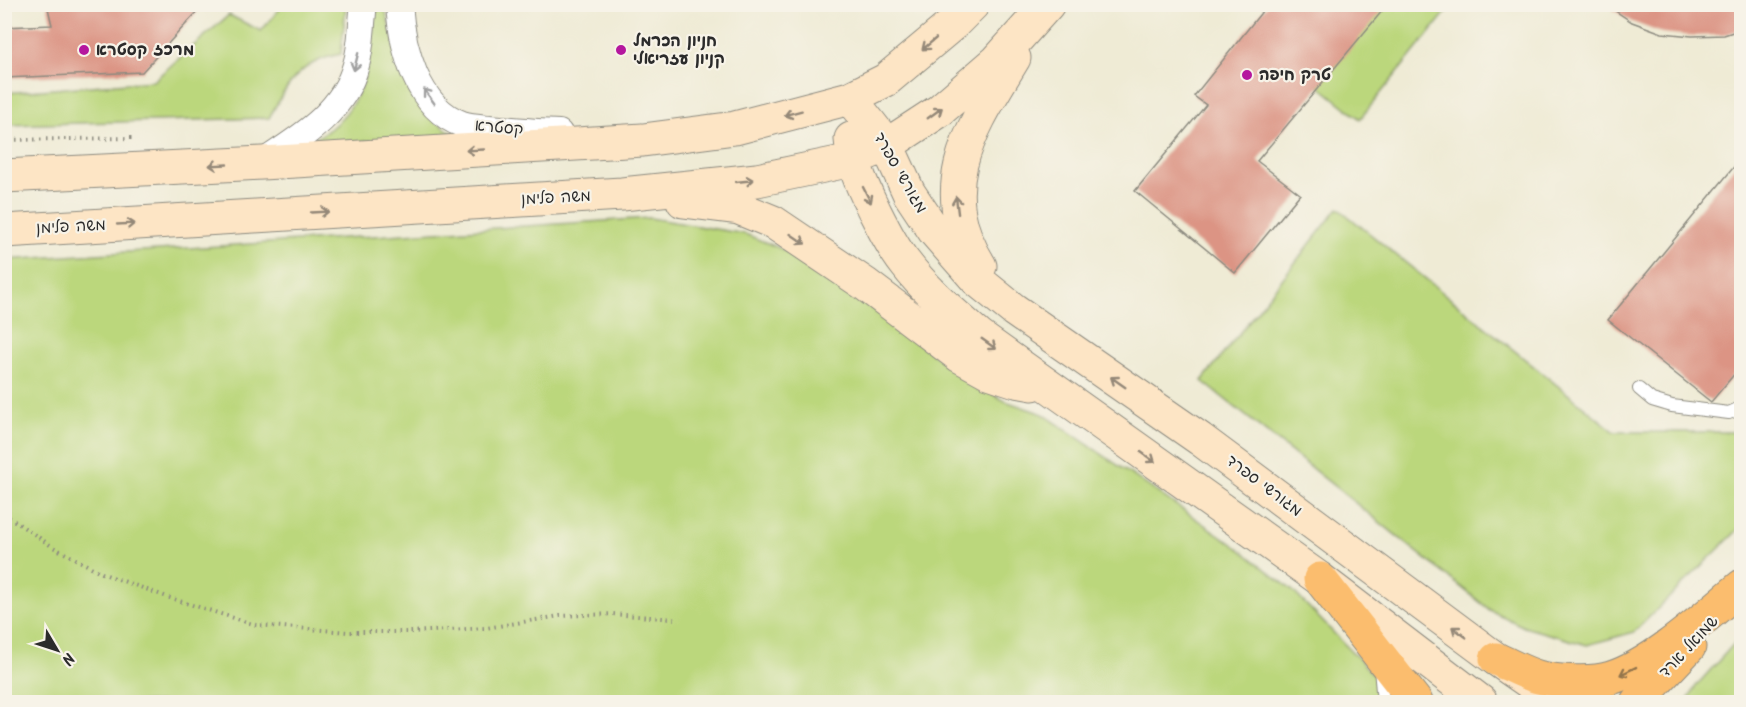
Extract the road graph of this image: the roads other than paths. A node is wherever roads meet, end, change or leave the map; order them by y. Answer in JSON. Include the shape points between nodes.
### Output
{"nodes":[{"id":1,"x":364,"y":4,"type":"edge"},
{"id":2,"x":399,"y":4,"type":"edge"},
{"id":3,"x":973,"y":4,"type":"edge"},
{"id":4,"x":1045,"y":9,"type":"edge"},
{"id":5,"x":850,"y":98,"type":"junction"},
{"id":6,"x":643,"y":140,"type":"junction"},
{"id":7,"x":887,"y":145,"type":"junction"},
{"id":8,"x":852,"y":160,"type":"junction"},
{"id":9,"x":262,"y":163,"type":"junction"},
{"id":10,"x":4,"y":176,"type":"edge"},
{"id":11,"x":622,"y":194,"type":"junction"},
{"id":12,"x":4,"y":231,"type":"edge"},
{"id":13,"x":1014,"y":310,"type":"junction"},
{"id":14,"x":1049,"y":386,"type":"junction"},
{"id":15,"x":1639,"y":389,"type":"dead end"},
{"id":16,"x":1742,"y":407,"type":"edge"},
{"id":17,"x":1320,"y":579,"type":"junction"},
{"id":18,"x":1742,"y":586,"type":"edge"},
{"id":19,"x":1742,"y":592,"type":"edge"},
{"id":20,"x":1687,"y":650,"type":"junction"},
{"id":21,"x":1378,"y":656,"type":"junction"},
{"id":22,"x":1496,"y":659,"type":"junction"},
{"id":23,"x":1383,"y":702,"type":"edge"},
{"id":24,"x":1416,"y":702,"type":"edge"},
{"id":25,"x":1481,"y":702,"type":"edge"},
{"id":26,"x":1558,"y":702,"type":"edge"},
{"id":27,"x":1637,"y":702,"type":"edge"},
{"id":28,"x":1663,"y":702,"type":"edge"}],
"edges":[{"from":1,"to":9,"type":"street","one_way":true,"via":[[356,65],[347,87],[313,129]]},
{"from":6,"to":2,"type":"street","name":"קסטרא","one_way":true,"via":[[464,125],[447,117],[414,74],[405,49]]},
{"from":3,"to":5,"type":"main road","one_way":true,"via":[[886,80]]},
{"from":7,"to":4,"type":"main road","name":"משה פלימן","one_way":true,"via":[[963,91]]},
{"from":13,"to":4,"type":"main road","one_way":true,"via":[[968,246],[956,192],[963,153],[981,113]]},
{"from":5,"to":6,"type":"main road","one_way":true,"via":[[735,128]]},
{"from":5,"to":7,"type":"main road","name":"מגורשי ספרד"},
{"from":5,"to":8,"type":"main road","name":"מגורשי ספרד"},
{"from":6,"to":9,"type":"main road","one_way":true},
{"from":7,"to":8,"type":"main road","name":"משה פלימן"},
{"from":7,"to":13,"type":"main road","name":"מגורשי ספרד","via":[[909,193],[935,232],[977,280]]},
{"from":11,"to":8,"type":"main road","name":"משה פלימן","one_way":true,"via":[[757,180]]},
{"from":8,"to":14,"type":"main road","name":"מגורשי ספרד","one_way":true,"via":[[904,263],[980,337]]},
{"from":9,"to":10,"type":"main road","one_way":true},
{"from":12,"to":11,"type":"main road","name":"משה פלימן","one_way":true},
{"from":11,"to":14,"type":"main road","one_way":true,"via":[[739,208],[773,222],[865,284],[960,356],[998,375]]},
{"from":22,"to":13,"type":"main road","name":"מגורשי ספרד","one_way":true,"via":[[1200,439]]},
{"from":14,"to":17,"type":"main road","name":"מגורשי ספרד","one_way":true},
{"from":15,"to":16,"type":"lane","via":[[1653,400],[1671,405],[1729,413]]},
{"from":17,"to":21,"type":"highway"},
{"from":17,"to":25,"type":"main road","name":"מגורשי ספרד"},
{"from":18,"to":22,"type":"highway","one_way":true,"via":[[1654,656],[1608,679],[1537,677]]},
{"from":19,"to":20,"type":"highway","name":"שמואל ארד"},
{"from":20,"to":27,"type":"highway","name":"שמואל ארד"},
{"from":20,"to":28,"type":"highway"},
{"from":21,"to":23,"type":"lane"},
{"from":21,"to":24,"type":"highway"},
{"from":22,"to":26,"type":"main road","name":"מגורשי ספרד"}]}
